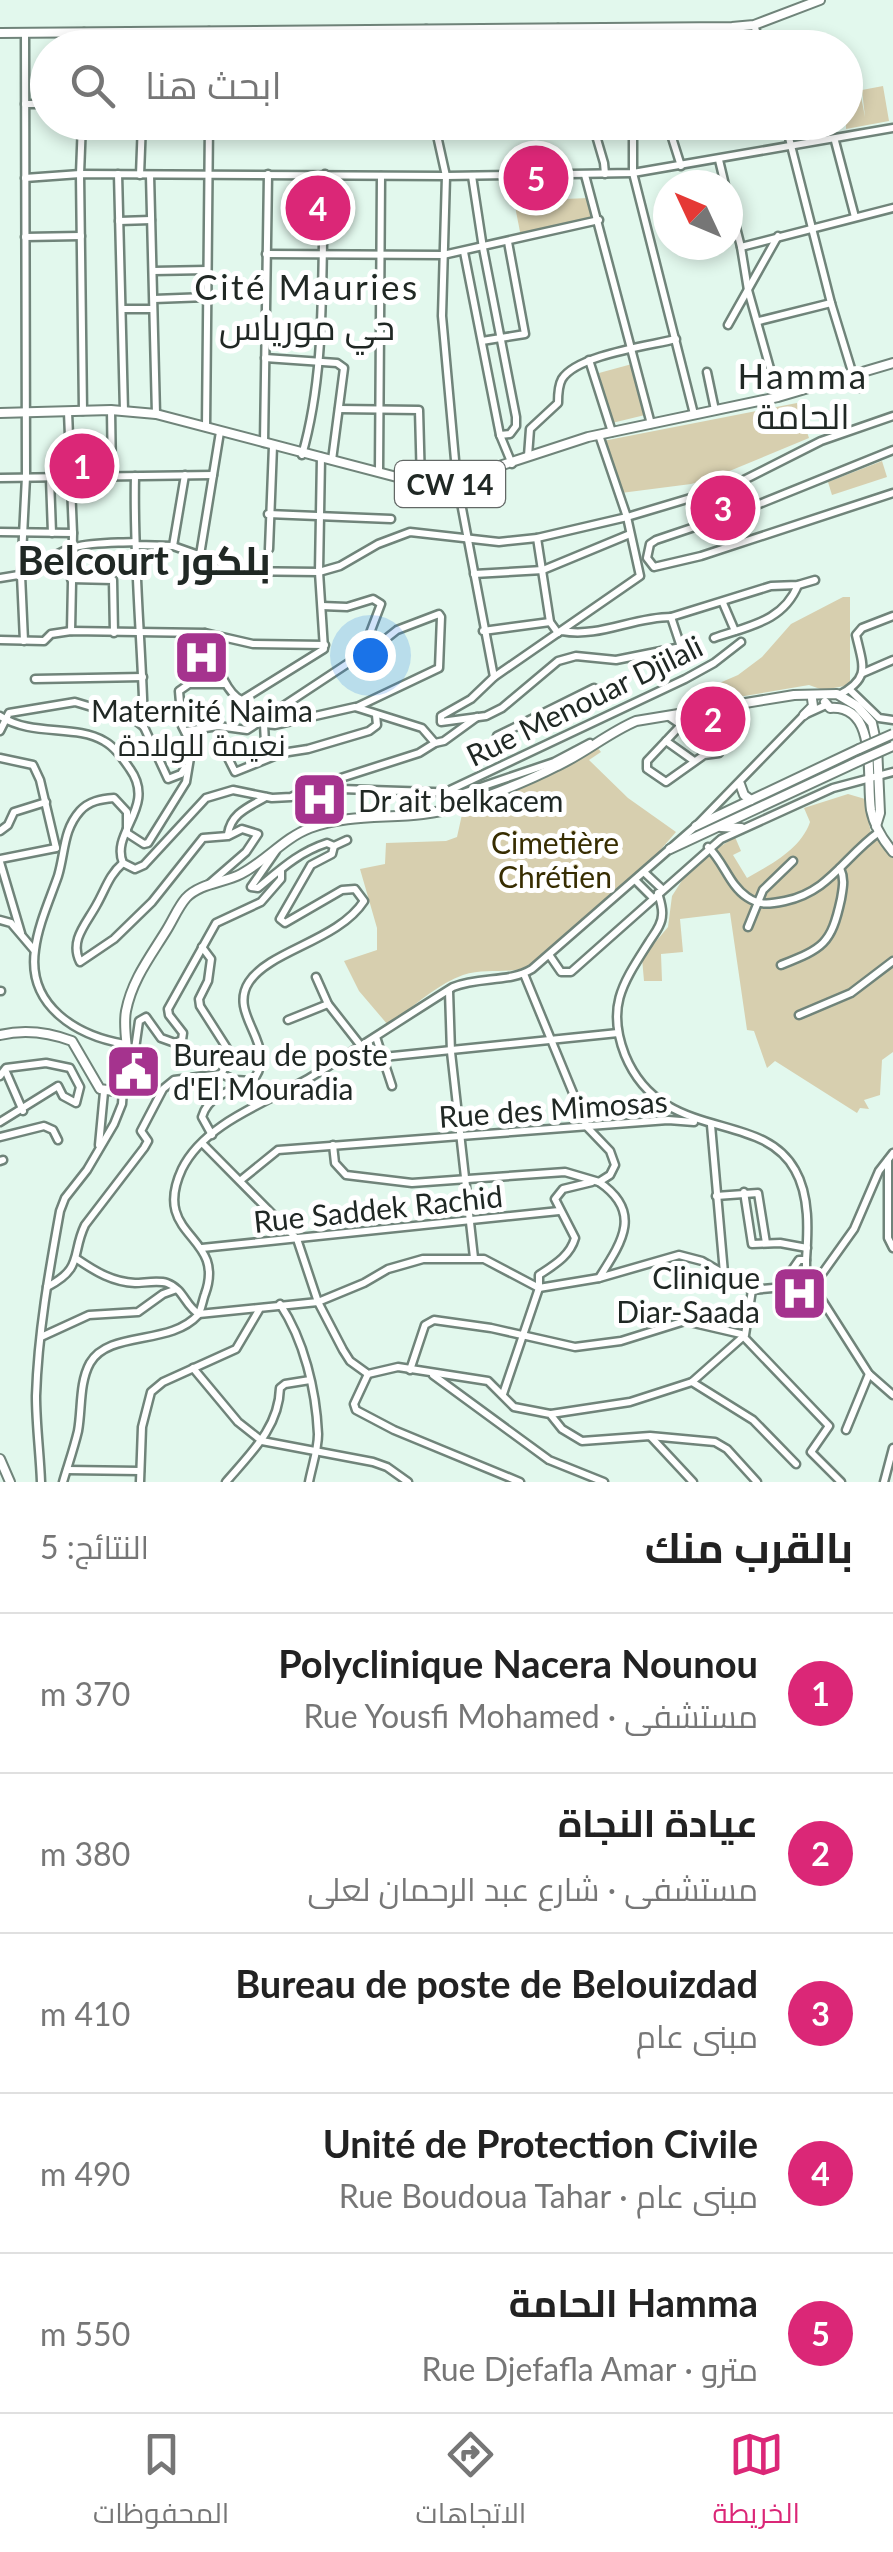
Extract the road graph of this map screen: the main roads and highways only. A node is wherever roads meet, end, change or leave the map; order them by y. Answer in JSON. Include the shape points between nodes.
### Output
{"nodes":[{"id":1,"x":820,"y":0,"type":"edge"},
{"id":2,"x":320,"y":30,"type":"edge"},
{"id":3,"x":637,"y":30,"type":"edge"},
{"id":4,"x":637,"y":30,"type":"edge"},
{"id":5,"x":0,"y":33,"type":"edge"},
{"id":6,"x":30,"y":33,"type":"edge"},
{"id":7,"x":893,"y":363,"type":"edge"},
{"id":8,"x":0,"y":412,"type":"edge"},
{"id":9,"x":794,"y":695,"type":"junction"},
{"id":10,"x":838,"y":698,"type":"junction"},
{"id":11,"x":812,"y":699,"type":"junction"},
{"id":12,"x":826,"y":704,"type":"junction"},
{"id":13,"x":804,"y":716,"type":"road end"},
{"id":14,"x":893,"y":734,"type":"edge"},
{"id":15,"x":893,"y":746,"type":"edge"},
{"id":16,"x":740,"y":784,"type":"road end"},
{"id":17,"x":751,"y":800,"type":"junction"},
{"id":18,"x":706,"y":827,"type":"junction"},
{"id":19,"x":741,"y":828,"type":"road end"},
{"id":20,"x":670,"y":849,"type":"road end"},
{"id":21,"x":893,"y":852,"type":"edge"},
{"id":22,"x":0,"y":1035,"type":"edge"},
{"id":23,"x":0,"y":1459,"type":"edge"},
{"id":24,"x":10,"y":1482,"type":"edge"}],
"edges":[{"from":1,"to":3,"type":"main road","via":[[754,25]]},
{"from":2,"to":4,"type":"main road"},
{"from":5,"to":6,"type":"main road"},
{"from":7,"to":8,"type":"main road","number":"CW 14","via":[[778,397],[600,435],[436,487],[156,414]]},
{"from":9,"to":10,"type":"main road"},
{"from":9,"to":11,"type":"main road"},
{"from":9,"to":22,"type":"main road","via":[[636,721],[560,765],[435,814],[311,828],[238,876],[187,896],[138,974],[125,1015],[123,1089],[104,1092],[72,1041],[49,1032]]},
{"from":10,"to":12,"type":"main road"},
{"from":10,"to":12,"type":"main road","via":[[832,709]]},
{"from":10,"to":21,"type":"main road","via":[[872,723],[878,829]]},
{"from":11,"to":12,"type":"main road"},
{"from":11,"to":13,"type":"main road"},
{"from":14,"to":17,"type":"main road","bridge":true},
{"from":15,"to":18,"type":"main road","bridge":true},
{"from":16,"to":17,"type":"main road"},
{"from":17,"to":18,"type":"main road"},
{"from":18,"to":19,"type":"main road"},
{"from":18,"to":20,"type":"main road"},
{"from":23,"to":24,"type":"main road"}]}
